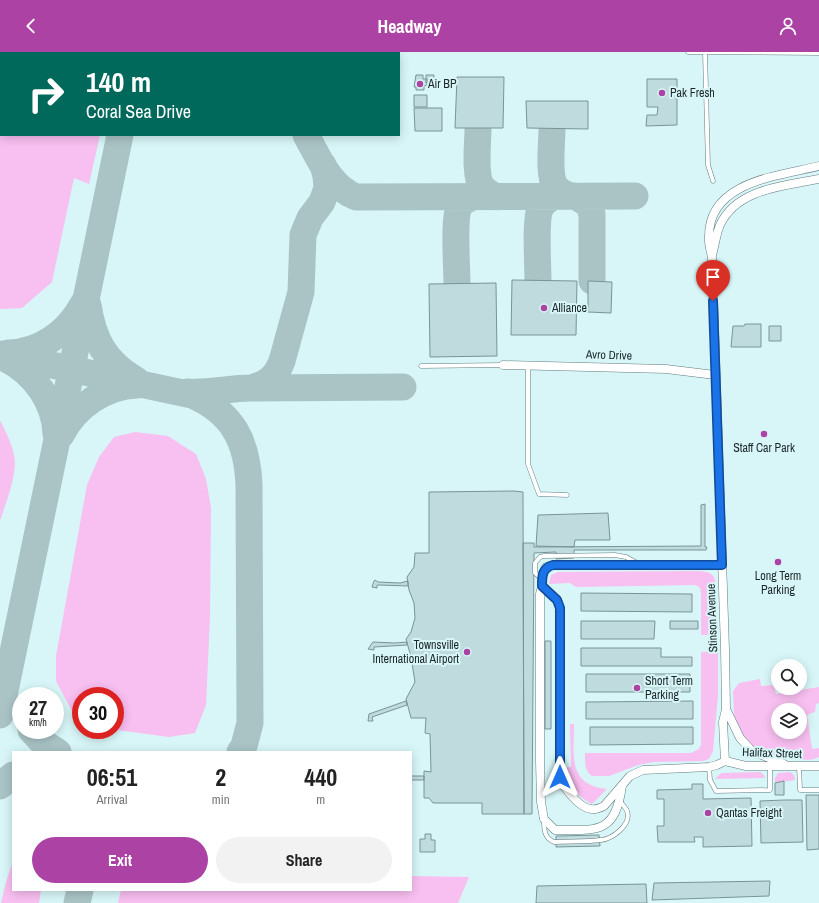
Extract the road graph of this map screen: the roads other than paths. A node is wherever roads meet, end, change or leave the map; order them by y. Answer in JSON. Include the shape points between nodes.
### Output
{"nodes":[{"id":1,"x":688,"y":52,"type":"edge"},
{"id":2,"x":705,"y":52,"type":"edge"},
{"id":3,"x":819,"y":53,"type":"edge"},
{"id":4,"x":819,"y":166,"type":"edge"},
{"id":5,"x":819,"y":179,"type":"edge"},
{"id":6,"x":713,"y":181,"type":"dead end"},
{"id":7,"x":712,"y":258,"type":"junction"},
{"id":8,"x":503,"y":365,"type":"joint"},
{"id":9,"x":528,"y":365,"type":"junction"},
{"id":10,"x":421,"y":366,"type":"dead end"},
{"id":11,"x":715,"y":374,"type":"junction"},
{"id":12,"x":567,"y":495,"type":"dead end"},
{"id":13,"x":641,"y":565,"type":"junction"},
{"id":14,"x":722,"y":565,"type":"junction"},
{"id":15,"x":542,"y":583,"type":"junction"},
{"id":16,"x":726,"y":709,"type":"junction"},
{"id":17,"x":725,"y":760,"type":"junction"},
{"id":18,"x":787,"y":765,"type":"junction"},
{"id":19,"x":799,"y":766,"type":"junction"},
{"id":20,"x":819,"y":766,"type":"edge"},
{"id":21,"x":709,"y":767,"type":"junction"},
{"id":22,"x":770,"y":767,"type":"junction"},
{"id":23,"x":622,"y":785,"type":"junction"},
{"id":24,"x":819,"y":790,"type":"edge"},
{"id":25,"x":620,"y":801,"type":"junction"},
{"id":26,"x":544,"y":819,"type":"junction"}],
"edges":[{"from":1,"to":2,"type":"lane"},
{"from":2,"to":3,"type":"lane"},
{"from":2,"to":6,"type":"lane","via":[[708,165]]},
{"from":4,"to":7,"type":"street","via":[[748,184],[727,196],[719,205],[710,227],[708,237]]},
{"from":5,"to":7,"type":"street","via":[[775,187],[744,198],[720,226]]},
{"from":7,"to":11,"type":"street","name":"Stinson Avenue"},
{"from":8,"to":9,"type":"street","name":"Avro Drive"},
{"from":8,"to":10,"type":"lane"},
{"from":9,"to":11,"type":"street","name":"Avro Drive","via":[[666,369]]},
{"from":9,"to":12,"type":"lane","via":[[528,464],[538,494]]},
{"from":11,"to":14,"type":"street","name":"Stinson Avenue"},
{"from":13,"to":14,"type":"street"},
{"from":13,"to":15,"type":"street","via":[[553,565],[544,571]]},
{"from":13,"to":15,"type":"lane","via":[[626,557],[615,555],[544,556],[535,563],[535,573]]},
{"from":14,"to":16,"type":"street","name":"Stinson Avenue"},
{"from":15,"to":23,"type":"street","via":[[557,600],[560,608],[560,777],[567,791],[585,808],[592,810],[604,806]]},
{"from":15,"to":26,"type":"street","via":[[540,761]]},
{"from":16,"to":17,"type":"street","name":"Stinson Avenue","via":[[723,722]]},
{"from":16,"to":18,"type":"street","via":[[740,738],[752,752]]},
{"from":17,"to":21,"type":"street"},
{"from":17,"to":22,"type":"street","name":"Halifax Street","via":[[746,766]]},
{"from":18,"to":19,"type":"street","name":"Halifax Street"},
{"from":18,"to":22,"type":"street","name":"Halifax Street"},
{"from":19,"to":20,"type":"street","name":"Halifax Street"},
{"from":19,"to":24,"type":"lane","via":[[800,790]]},
{"from":21,"to":22,"type":"lane","via":[[710,780],[716,791],[770,790]]},
{"from":21,"to":23,"type":"street","via":[[643,770],[630,776]]},
{"from":23,"to":25,"type":"street"},
{"from":25,"to":26,"type":"street","via":[[614,817],[604,826],[593,830],[555,830]]},
{"from":25,"to":26,"type":"lane","via":[[627,811],[624,826],[616,834],[602,840],[554,842],[546,836]]}]}
